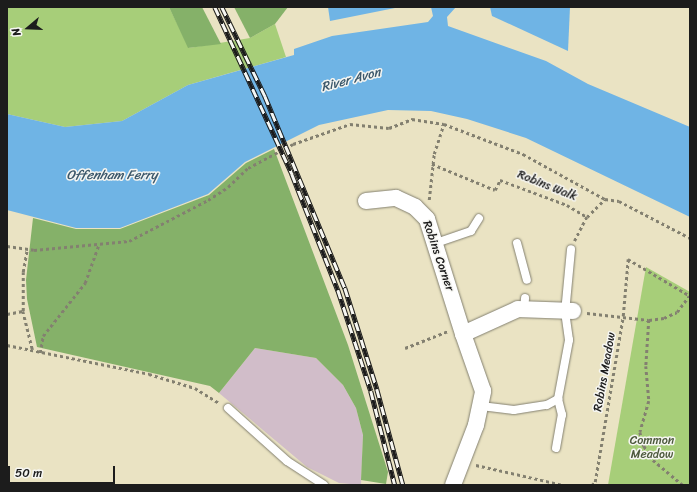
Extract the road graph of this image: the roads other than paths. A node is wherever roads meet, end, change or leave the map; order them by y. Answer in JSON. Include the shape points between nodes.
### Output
{"nodes":[{"id":1,"x":366,"y":201,"type":"dead end"},
{"id":2,"x":479,"y":218,"type":"dead end"},
{"id":3,"x":436,"y":243,"type":"junction"},
{"id":4,"x":517,"y":243,"type":"dead end"},
{"id":5,"x":571,"y":250,"type":"road end"},
{"id":6,"x":527,"y":280,"type":"dead end"},
{"id":7,"x":569,"y":312,"type":"junction"},
{"id":8,"x":462,"y":330,"type":"junction"},
{"id":9,"x":558,"y":399,"type":"junction"},
{"id":10,"x":481,"y":406,"type":"junction"},
{"id":11,"x":228,"y":408,"type":"road end"},
{"id":12,"x":556,"y":448,"type":"dead end"},
{"id":13,"x":324,"y":485,"type":"edge"},
{"id":14,"x":454,"y":485,"type":"edge"}],
"edges":[{"from":1,"to":3,"type":"street","name":"Robins Corner","via":[[396,198],[415,207],[427,219]]},
{"from":2,"to":3,"type":"lane","via":[[471,232]]},
{"from":3,"to":8,"type":"street","name":"Robins Corner"},
{"from":4,"to":6,"type":"lane"},
{"from":5,"to":7,"type":"lane"},
{"from":7,"to":8,"type":"street","via":[[525,304],[518,310]]},
{"from":7,"to":9,"type":"lane","via":[[569,340]]},
{"from":8,"to":10,"type":"street","name":"Robins Corner","via":[[483,391]]},
{"from":9,"to":10,"type":"lane","via":[[547,405],[514,410]]},
{"from":9,"to":12,"type":"lane","via":[[562,415]]},
{"from":10,"to":14,"type":"street","name":"Robins Corner"},
{"from":11,"to":13,"type":"lane","via":[[287,461]]}]}
